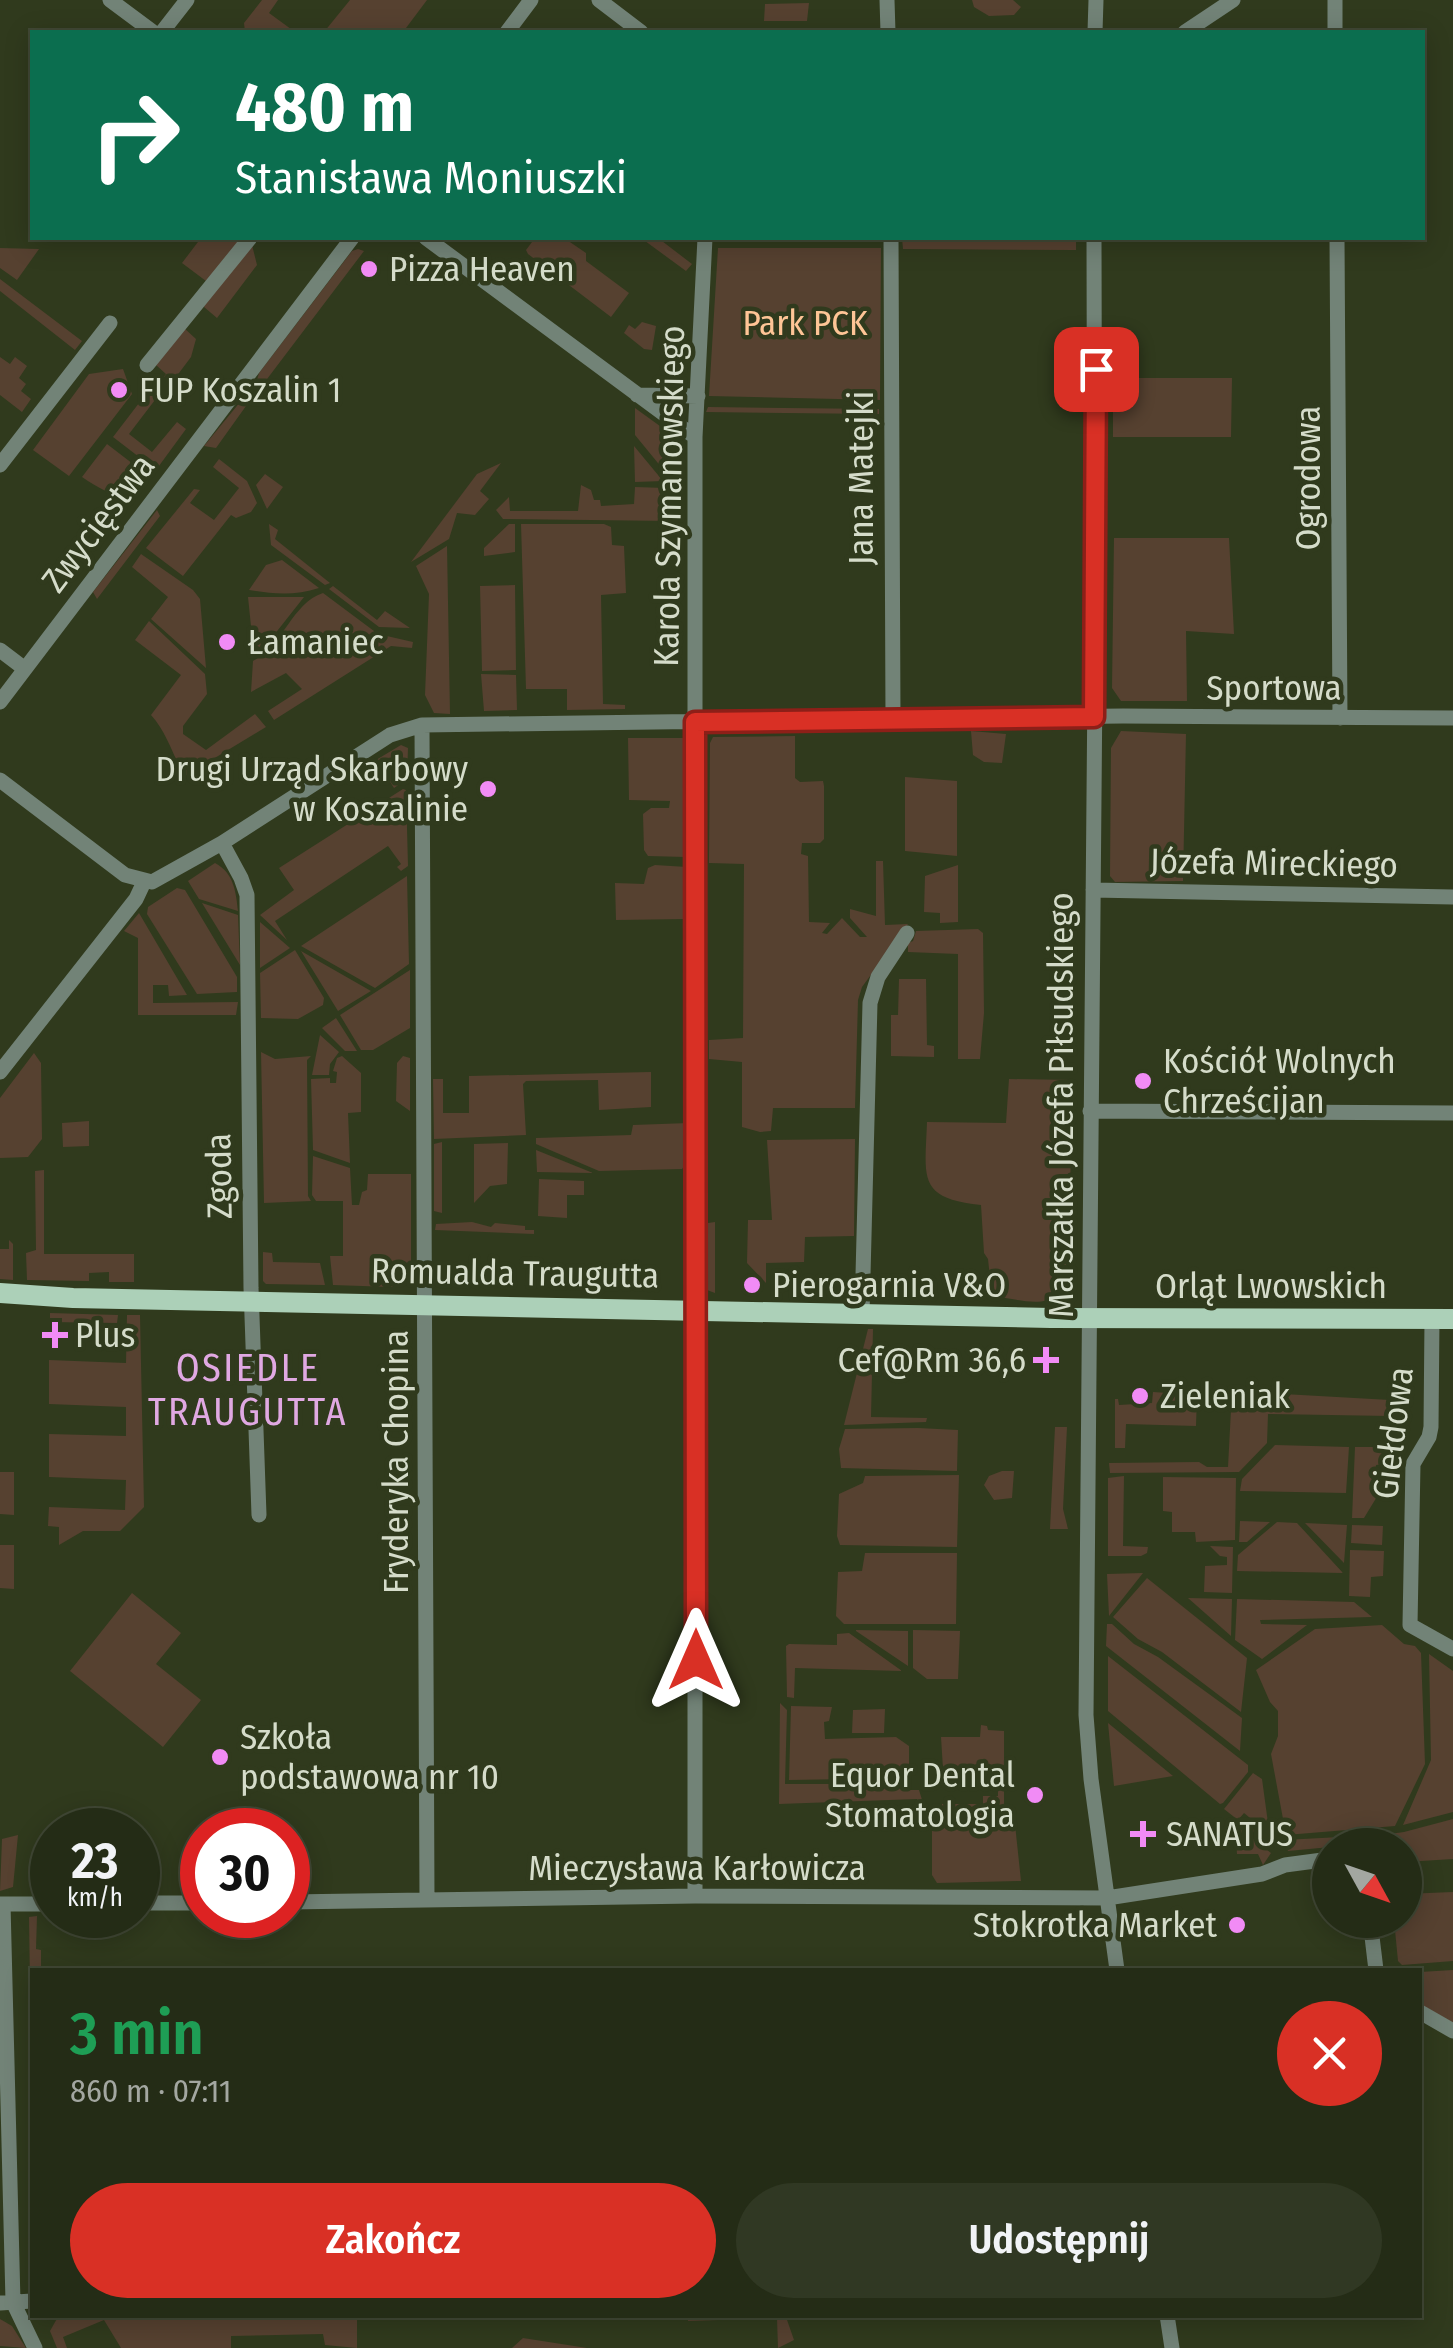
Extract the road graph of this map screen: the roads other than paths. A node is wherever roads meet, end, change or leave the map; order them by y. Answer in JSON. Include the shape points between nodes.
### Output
{"nodes":[{"id":1,"x":110,"y":0,"type":"edge"},
{"id":2,"x":186,"y":0,"type":"edge"},
{"id":3,"x":532,"y":0,"type":"edge"},
{"id":4,"x":599,"y":0,"type":"edge"},
{"id":5,"x":887,"y":0,"type":"edge"},
{"id":6,"x":1096,"y":0,"type":"edge"},
{"id":7,"x":1233,"y":0,"type":"edge"},
{"id":8,"x":1335,"y":0,"type":"edge"},
{"id":9,"x":150,"y":30,"type":"edge"},
{"id":10,"x":164,"y":30,"type":"edge"},
{"id":11,"x":509,"y":30,"type":"edge"},
{"id":12,"x":638,"y":30,"type":"edge"},
{"id":13,"x":888,"y":30,"type":"edge"},
{"id":14,"x":1096,"y":30,"type":"edge"},
{"id":15,"x":1188,"y":30,"type":"edge"},
{"id":16,"x":1335,"y":30,"type":"edge"},
{"id":17,"x":248,"y":240,"type":"edge"},
{"id":18,"x":350,"y":240,"type":"edge"},
{"id":19,"x":429,"y":240,"type":"edge"},
{"id":20,"x":705,"y":240,"type":"edge"},
{"id":21,"x":891,"y":240,"type":"edge"},
{"id":22,"x":1094,"y":240,"type":"edge"},
{"id":23,"x":1336,"y":240,"type":"edge"},
{"id":24,"x":110,"y":324,"type":"dead end"},
{"id":25,"x":147,"y":365,"type":"dead end"},
{"id":26,"x":637,"y":395,"type":"junction"},
{"id":27,"x":698,"y":396,"type":"junction"},
{"id":28,"x":695,"y":438,"type":"junction"},
{"id":29,"x":0,"y":465,"type":"edge"},
{"id":30,"x":0,"y":650,"type":"edge"},
{"id":31,"x":25,"y":670,"type":"junction"},
{"id":32,"x":0,"y":702,"type":"edge"},
{"id":33,"x":1094,"y":717,"type":"junction"},
{"id":34,"x":1340,"y":718,"type":"junction"},
{"id":35,"x":1453,"y":718,"type":"edge"},
{"id":36,"x":892,"y":719,"type":"junction"},
{"id":37,"x":695,"y":722,"type":"junction"},
{"id":38,"x":422,"y":725,"type":"junction"},
{"id":39,"x":0,"y":780,"type":"edge"},
{"id":40,"x":222,"y":844,"type":"junction"},
{"id":41,"x":144,"y":882,"type":"junction"},
{"id":42,"x":1093,"y":890,"type":"junction"},
{"id":43,"x":1453,"y":898,"type":"edge"},
{"id":44,"x":907,"y":933,"type":"dead end"},
{"id":45,"x":0,"y":1072,"type":"edge"},
{"id":46,"x":1090,"y":1111,"type":"junction"},
{"id":47,"x":1453,"y":1113,"type":"edge"},
{"id":48,"x":0,"y":1293,"type":"edge"},
{"id":49,"x":251,"y":1300,"type":"junction"},
{"id":50,"x":426,"y":1304,"type":"junction"},
{"id":51,"x":697,"y":1309,"type":"junction"},
{"id":52,"x":862,"y":1314,"type":"junction"},
{"id":53,"x":1089,"y":1318,"type":"junction"},
{"id":54,"x":1443,"y":1319,"type":"edge"},
{"id":55,"x":259,"y":1514,"type":"dead end"},
{"id":56,"x":1453,"y":1649,"type":"edge"},
{"id":57,"x":1312,"y":1861,"type":"edge"},
{"id":58,"x":695,"y":1896,"type":"junction"},
{"id":59,"x":1107,"y":1898,"type":"junction"},
{"id":60,"x":427,"y":1900,"type":"junction"},
{"id":61,"x":310,"y":1902,"type":"edge"},
{"id":62,"x":1,"y":1904,"type":"edge"},
{"id":63,"x":30,"y":1904,"type":"edge"},
{"id":64,"x":1372,"y":1938,"type":"edge"},
{"id":65,"x":1118,"y":1968,"type":"edge"},
{"id":66,"x":1376,"y":1968,"type":"edge"},
{"id":67,"x":1422,"y":2013,"type":"edge"},
{"id":68,"x":1453,"y":2031,"type":"edge"},
{"id":69,"x":6,"y":2303,"type":"edge"},
{"id":70,"x":1167,"y":2318,"type":"edge"},
{"id":71,"x":35,"y":2348,"type":"edge"},
{"id":72,"x":1172,"y":2348,"type":"edge"}],
"edges":[{"from":1,"to":9,"type":"street"},
{"from":2,"to":10,"type":"street"},
{"from":3,"to":11,"type":"street"},
{"from":4,"to":12,"type":"street"},
{"from":5,"to":13,"type":"street"},
{"from":6,"to":14,"type":"street"},
{"from":7,"to":15,"type":"street"},
{"from":8,"to":16,"type":"street"},
{"from":17,"to":25,"type":"street"},
{"from":18,"to":31,"type":"street","name":"Zwycięstwa"},
{"from":19,"to":26,"type":"street"},
{"from":20,"to":27,"type":"street","name":"Karola Szymanowskiego"},
{"from":21,"to":36,"type":"street","name":"Jana Matejki"},
{"from":22,"to":33,"type":"street","name":"Marszałka Józefa Piłsudskiego"},
{"from":23,"to":34,"type":"street","name":"Ogrodowa"},
{"from":24,"to":29,"type":"street"},
{"from":26,"to":27,"type":"street"},
{"from":26,"to":28,"type":"street"},
{"from":27,"to":28,"type":"street","name":"Karola Szymanowskiego"},
{"from":28,"to":37,"type":"street","name":"Karola Szymanowskiego"},
{"from":30,"to":31,"type":"street"},
{"from":31,"to":32,"type":"street","name":"Zwycięstwa"},
{"from":33,"to":34,"type":"street","name":"Sportowa"},
{"from":33,"to":36,"type":"street","name":"Sportowa"},
{"from":33,"to":42,"type":"street","name":"Marszałka Józefa Piłsudskiego"},
{"from":34,"to":35,"type":"street","name":"Sportowa"},
{"from":36,"to":37,"type":"street","name":"Sportowa"},
{"from":37,"to":38,"type":"street","name":"Sportowa"},
{"from":37,"to":51,"type":"street","name":"Karola Szymanowskiego"},
{"from":38,"to":40,"type":"street","via":[[383,738]]},
{"from":38,"to":50,"type":"street","name":"Fryderyka Chopina"},
{"from":39,"to":41,"type":"street"},
{"from":40,"to":41,"type":"street","via":[[164,878]]},
{"from":40,"to":49,"type":"street","name":"Zgoda","via":[[247,895]]},
{"from":41,"to":45,"type":"street"},
{"from":42,"to":43,"type":"street","name":"Józefa Mireckiego"},
{"from":42,"to":46,"type":"street","name":"Marszałka Józefa Piłsudskiego"},
{"from":44,"to":52,"type":"street","via":[[878,976],[870,1002]]},
{"from":46,"to":47,"type":"street"},
{"from":46,"to":53,"type":"street","name":"Marszałka Józefa Piłsudskiego"},
{"from":48,"to":49,"type":"main road","name":"Romualda Traugutta"},
{"from":49,"to":50,"type":"main road","name":"Romualda Traugutta"},
{"from":49,"to":55,"type":"street","name":"Zgoda"},
{"from":50,"to":51,"type":"main road","name":"Romualda Traugutta"},
{"from":50,"to":60,"type":"street","name":"Fryderyka Chopina"},
{"from":51,"to":52,"type":"main road","name":"Romualda Traugutta"},
{"from":51,"to":58,"type":"street","name":"Karola Szymanowskiego"},
{"from":52,"to":53,"type":"main road","name":"Romualda Traugutta"},
{"from":53,"to":54,"type":"main road","name":"Orląt Lwowskich"},
{"from":53,"to":59,"type":"street","name":"Marszałka Józefa Piłsudskiego","via":[[1086,1715]]},
{"from":54,"to":56,"type":"street","name":"Giełdowa","via":[[1430,1437],[1413,1464],[1410,1625]]},
{"from":57,"to":59,"type":"street","name":"Mieczysława Karłowicza"},
{"from":58,"to":59,"type":"street","name":"Mieczysława Karłowicza"},
{"from":58,"to":60,"type":"street","name":"Mieczysława Karłowicza"},
{"from":59,"to":65,"type":"street","name":"Marszałka Józefa Piłsudskiego"},
{"from":60,"to":61,"type":"street","name":"Mieczysława Karłowicza"},
{"from":62,"to":63,"type":"street"},
{"from":62,"to":69,"type":"street"},
{"from":64,"to":66,"type":"street"},
{"from":67,"to":68,"type":"street"},
{"from":69,"to":71,"type":"street"},
{"from":70,"to":72,"type":"street"}]}
